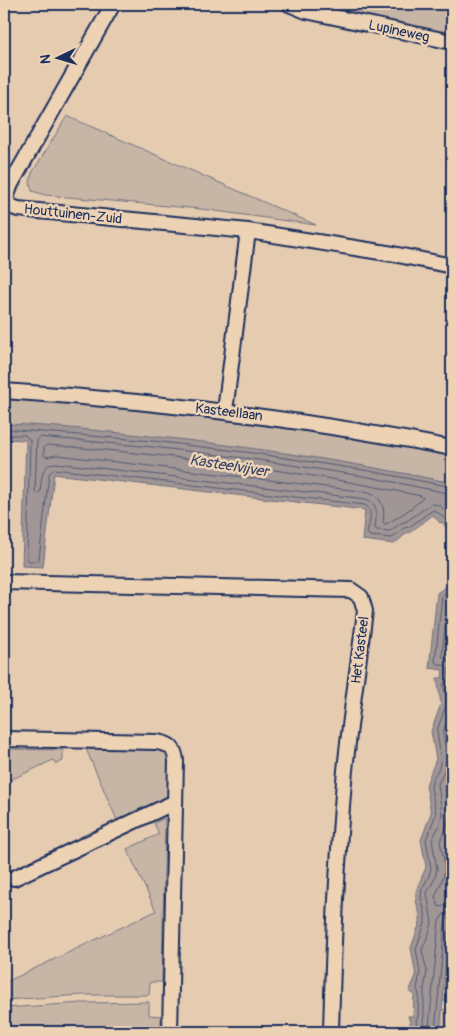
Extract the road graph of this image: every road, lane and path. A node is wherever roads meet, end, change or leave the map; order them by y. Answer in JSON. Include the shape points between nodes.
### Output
{"nodes":[{"id":1,"x":113,"y":4,"type":"edge"},
{"id":2,"x":289,"y":4,"type":"edge"},
{"id":3,"x":452,"y":42,"type":"edge"},
{"id":4,"x":248,"y":231,"type":"junction"},
{"id":5,"x":452,"y":266,"type":"edge"},
{"id":6,"x":4,"y":391,"type":"edge"},
{"id":7,"x":225,"y":411,"type":"junction"},
{"id":8,"x":452,"y":448,"type":"edge"},
{"id":9,"x":4,"y":582,"type":"edge"},
{"id":10,"x":4,"y":739,"type":"edge"},
{"id":11,"x":175,"y":802,"type":"junction"},
{"id":12,"x":14,"y":878,"type":"dead end"},
{"id":13,"x":170,"y":1032,"type":"edge"},
{"id":14,"x":331,"y":1032,"type":"edge"}],
"edges":[{"from":1,"to":4,"type":"street","name":"Houttuinen-Zuid","via":[[11,184],[6,198],[10,206]]},
{"from":2,"to":3,"type":"street","name":"Lupineweg","via":[[306,11]]},
{"from":4,"to":5,"type":"street","name":"Houttuinen-Zuid"},
{"from":4,"to":7,"type":"street"},
{"from":6,"to":7,"type":"street","name":"Kasteellaan"},
{"from":7,"to":8,"type":"street","name":"Kasteellaan"},
{"from":9,"to":14,"type":"street","name":"Het Kasteel","via":[[351,590],[361,597],[365,611],[339,843]]},
{"from":10,"to":11,"type":"street","via":[[165,743],[175,753]]},
{"from":11,"to":12,"type":"street"},
{"from":11,"to":13,"type":"street"}]}
